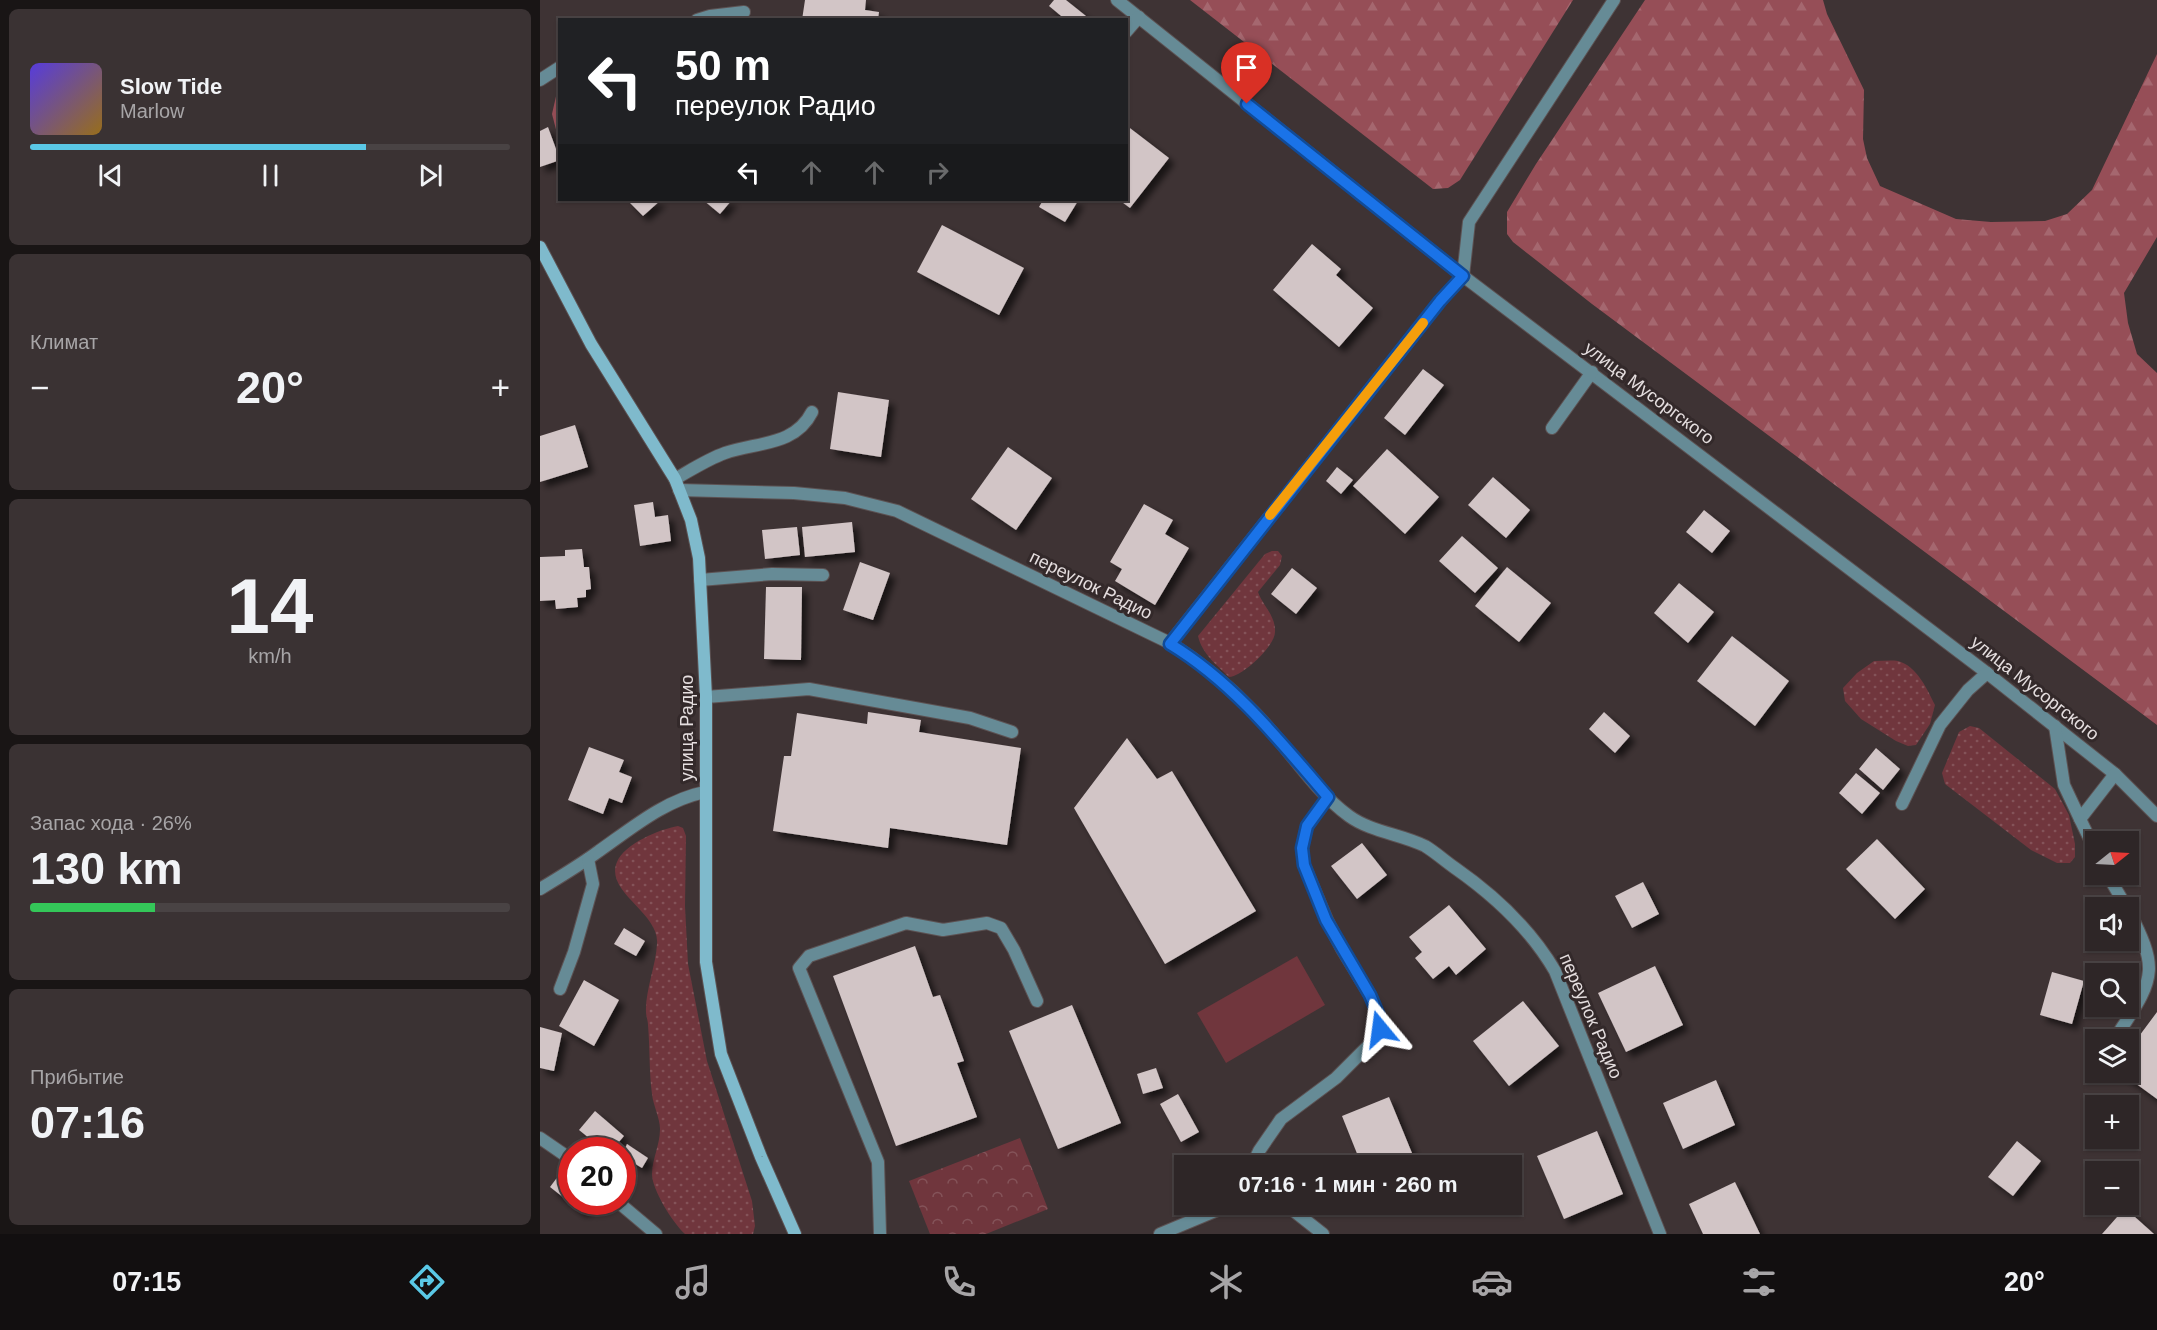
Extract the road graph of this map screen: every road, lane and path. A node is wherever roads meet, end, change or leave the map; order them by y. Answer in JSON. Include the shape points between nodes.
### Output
{"nodes":[{"id":1,"x":1117,"y":0,"type":"edge"},
{"id":2,"x":1614,"y":0,"type":"edge"},
{"id":3,"x":744,"y":12,"type":"dead end"},
{"id":4,"x":1139,"y":17,"type":"junction"},
{"id":5,"x":704,"y":18,"type":"edge"},
{"id":6,"x":1128,"y":31,"type":"edge"},
{"id":7,"x":558,"y":68,"type":"edge"},
{"id":8,"x":540,"y":80,"type":"edge"},
{"id":9,"x":540,"y":247,"type":"edge"},
{"id":10,"x":1463,"y":276,"type":"junction"},
{"id":11,"x":1592,"y":372,"type":"junction"},
{"id":12,"x":812,"y":412,"type":"dead end"},
{"id":13,"x":1552,"y":428,"type":"dead end"},
{"id":14,"x":677,"y":484,"type":"junction"},
{"id":15,"x":823,"y":575,"type":"dead end"},
{"id":16,"x":700,"y":580,"type":"junction"},
{"id":17,"x":1170,"y":644,"type":"junction"},
{"id":18,"x":1987,"y":673,"type":"junction"},
{"id":19,"x":706,"y":697,"type":"junction"},
{"id":20,"x":2055,"y":726,"type":"junction"},
{"id":21,"x":1012,"y":732,"type":"dead end"},
{"id":22,"x":2115,"y":774,"type":"junction"},
{"id":23,"x":705,"y":792,"type":"junction"},
{"id":24,"x":1328,"y":797,"type":"junction"},
{"id":25,"x":1902,"y":804,"type":"dead end"},
{"id":26,"x":2157,"y":816,"type":"edge"},
{"id":27,"x":2080,"y":819,"type":"junction"},
{"id":28,"x":2086,"y":831,"type":"edge"},
{"id":29,"x":588,"y":859,"type":"junction"},
{"id":30,"x":540,"y":889,"type":"edge"},
{"id":31,"x":2139,"y":927,"type":"edge"},
{"id":32,"x":560,"y":989,"type":"dead end"},
{"id":33,"x":1037,"y":1001,"type":"dead end"},
{"id":34,"x":2121,"y":1029,"type":"dead end"},
{"id":35,"x":540,"y":1138,"type":"edge"},
{"id":36,"x":558,"y":1150,"type":"edge"},
{"id":37,"x":1257,"y":1155,"type":"edge"},
{"id":38,"x":633,"y":1215,"type":"edge"},
{"id":39,"x":1206,"y":1215,"type":"edge"},
{"id":40,"x":1299,"y":1215,"type":"edge"},
{"id":41,"x":656,"y":1234,"type":"edge"},
{"id":42,"x":795,"y":1234,"type":"edge"},
{"id":43,"x":880,"y":1234,"type":"edge"},
{"id":44,"x":1160,"y":1234,"type":"edge"},
{"id":45,"x":1323,"y":1234,"type":"edge"},
{"id":46,"x":1660,"y":1234,"type":"edge"}],
"edges":[{"from":1,"to":4,"type":"lane","name":"улица Мусоргского"},
{"from":2,"to":10,"type":"lane","via":[[1469,222]]},
{"from":3,"to":5,"type":"lane"},
{"from":4,"to":6,"type":"lane"},
{"from":4,"to":10,"type":"lane","name":"улица Мусоргского"},
{"from":7,"to":8,"type":"lane"},
{"from":9,"to":14,"type":"main road","name":"улица Радио","via":[[591,344]]},
{"from":10,"to":11,"type":"lane","name":"улица Мусоргского"},
{"from":10,"to":17,"type":"lane"},
{"from":11,"to":13,"type":"lane"},
{"from":11,"to":18,"type":"lane","name":"улица Мусоргского"},
{"from":12,"to":14,"type":"lane","via":[[807,424],[796,432],[726,453]]},
{"from":14,"to":16,"type":"main road","name":"улица Радио","via":[[691,520]]},
{"from":14,"to":17,"type":"lane","name":"переулок Радио","via":[[845,498],[897,511]]},
{"from":15,"to":16,"type":"lane","via":[[772,574]]},
{"from":16,"to":19,"type":"main road","name":"улица Радио"},
{"from":17,"to":24,"type":"lane","name":"переулок Радио","via":[[1190,656],[1254,711]]},
{"from":18,"to":20,"type":"lane","name":"улица Мусоргского"},
{"from":18,"to":25,"type":"lane","via":[[1940,725]]},
{"from":19,"to":21,"type":"lane","via":[[809,689],[970,717]]},
{"from":19,"to":23,"type":"main road","name":"улица Радио"},
{"from":20,"to":22,"type":"lane","name":"улица Мусоргского"},
{"from":20,"to":27,"type":"lane","via":[[2064,785]]},
{"from":22,"to":26,"type":"lane","name":"улица Мусоргского"},
{"from":22,"to":27,"type":"lane"},
{"from":23,"to":29,"type":"lane","via":[[669,803]]},
{"from":23,"to":42,"type":"main road","name":"улица Радио","via":[[706,962],[721,1054]]},
{"from":24,"to":37,"type":"lane","via":[[1307,826],[1302,848],[1304,865],[1326,920],[1370,995],[1381,1021],[1380,1029],[1336,1078],[1281,1119]]},
{"from":24,"to":46,"type":"lane","name":"переулок Радио","via":[[1350,817],[1425,846],[1474,881],[1515,917],[1542,948],[1555,971]]},
{"from":27,"to":28,"type":"lane"},
{"from":29,"to":30,"type":"lane"},
{"from":29,"to":32,"type":"lane","via":[[593,884]]},
{"from":31,"to":34,"type":"lane","via":[[2151,951],[2153,972],[2146,991]]},
{"from":33,"to":43,"type":"lane","via":[[1000,928],[987,924],[944,930],[906,923],[809,956],[799,968],[878,1162]]},
{"from":35,"to":36,"type":"lane"},
{"from":38,"to":41,"type":"lane"},
{"from":39,"to":44,"type":"lane"},
{"from":40,"to":45,"type":"lane"}]}
